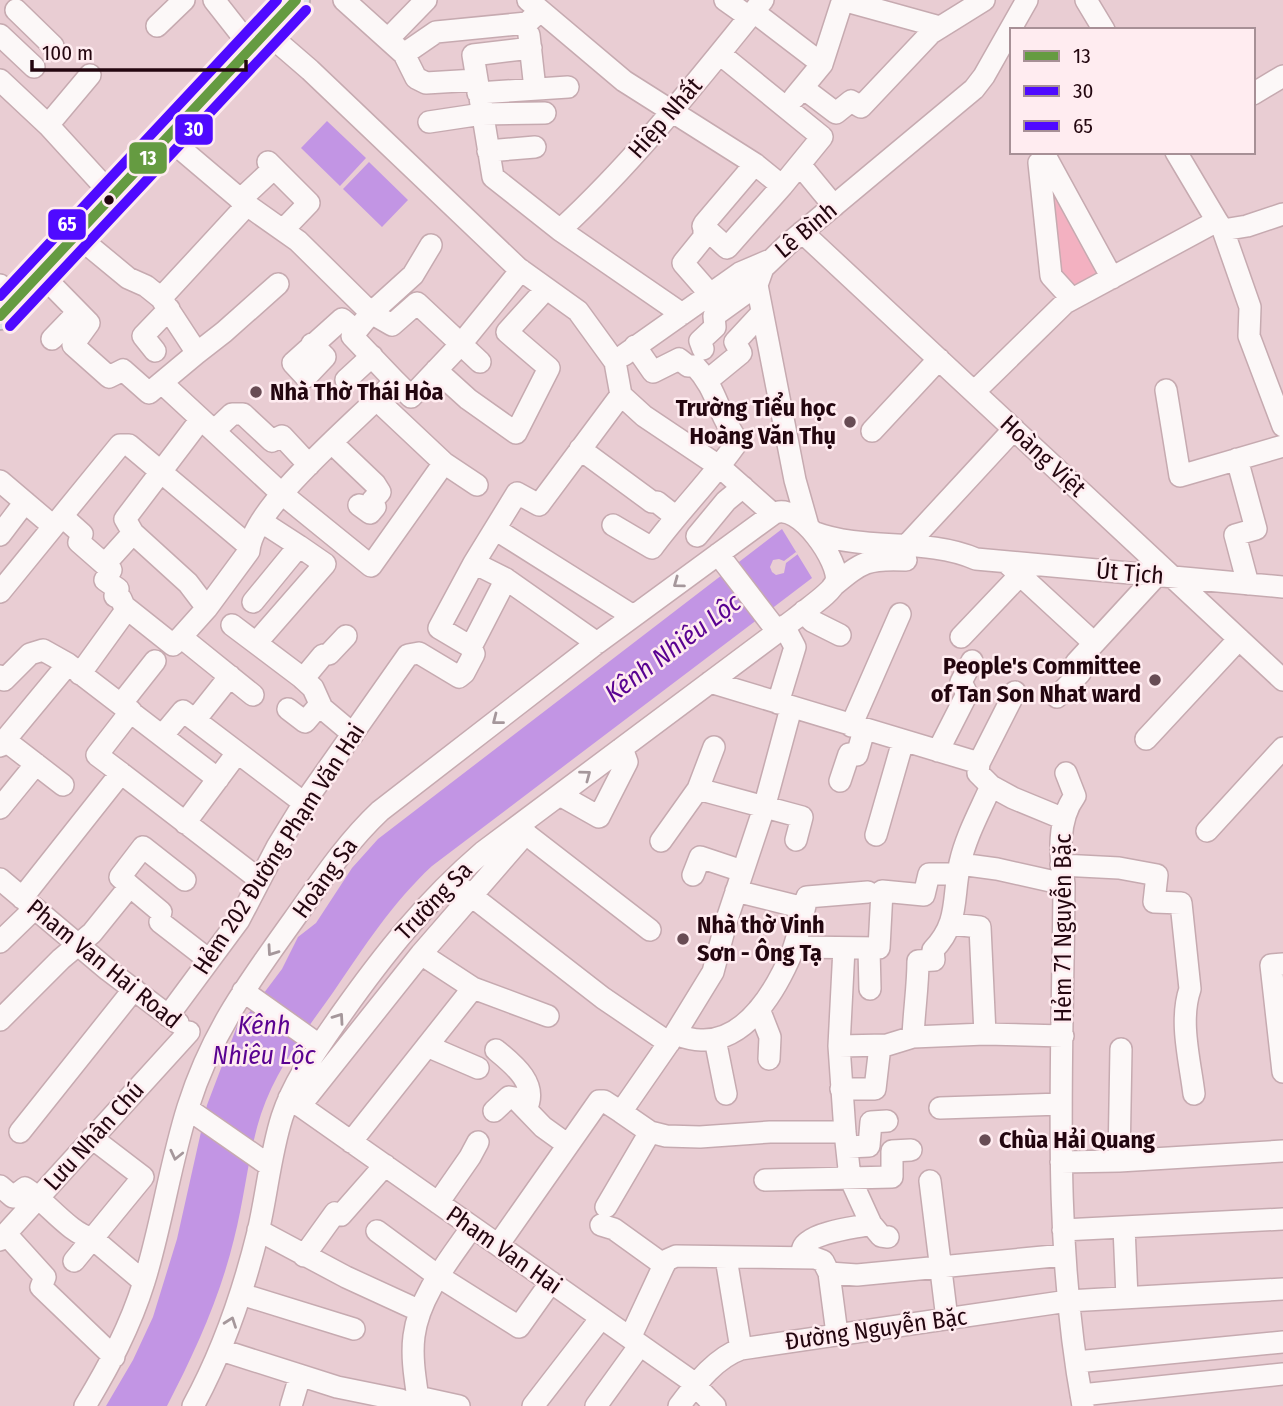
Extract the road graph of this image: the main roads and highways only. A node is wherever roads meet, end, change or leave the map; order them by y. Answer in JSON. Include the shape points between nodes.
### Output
{"nodes":[{"id":1,"x":296,"y":0,"type":"edge"},
{"id":2,"x":5,"y":300,"type":"edge"}],
"edges":[{"from":1,"to":2,"type":"main road","via":[[40,273]]}]}
